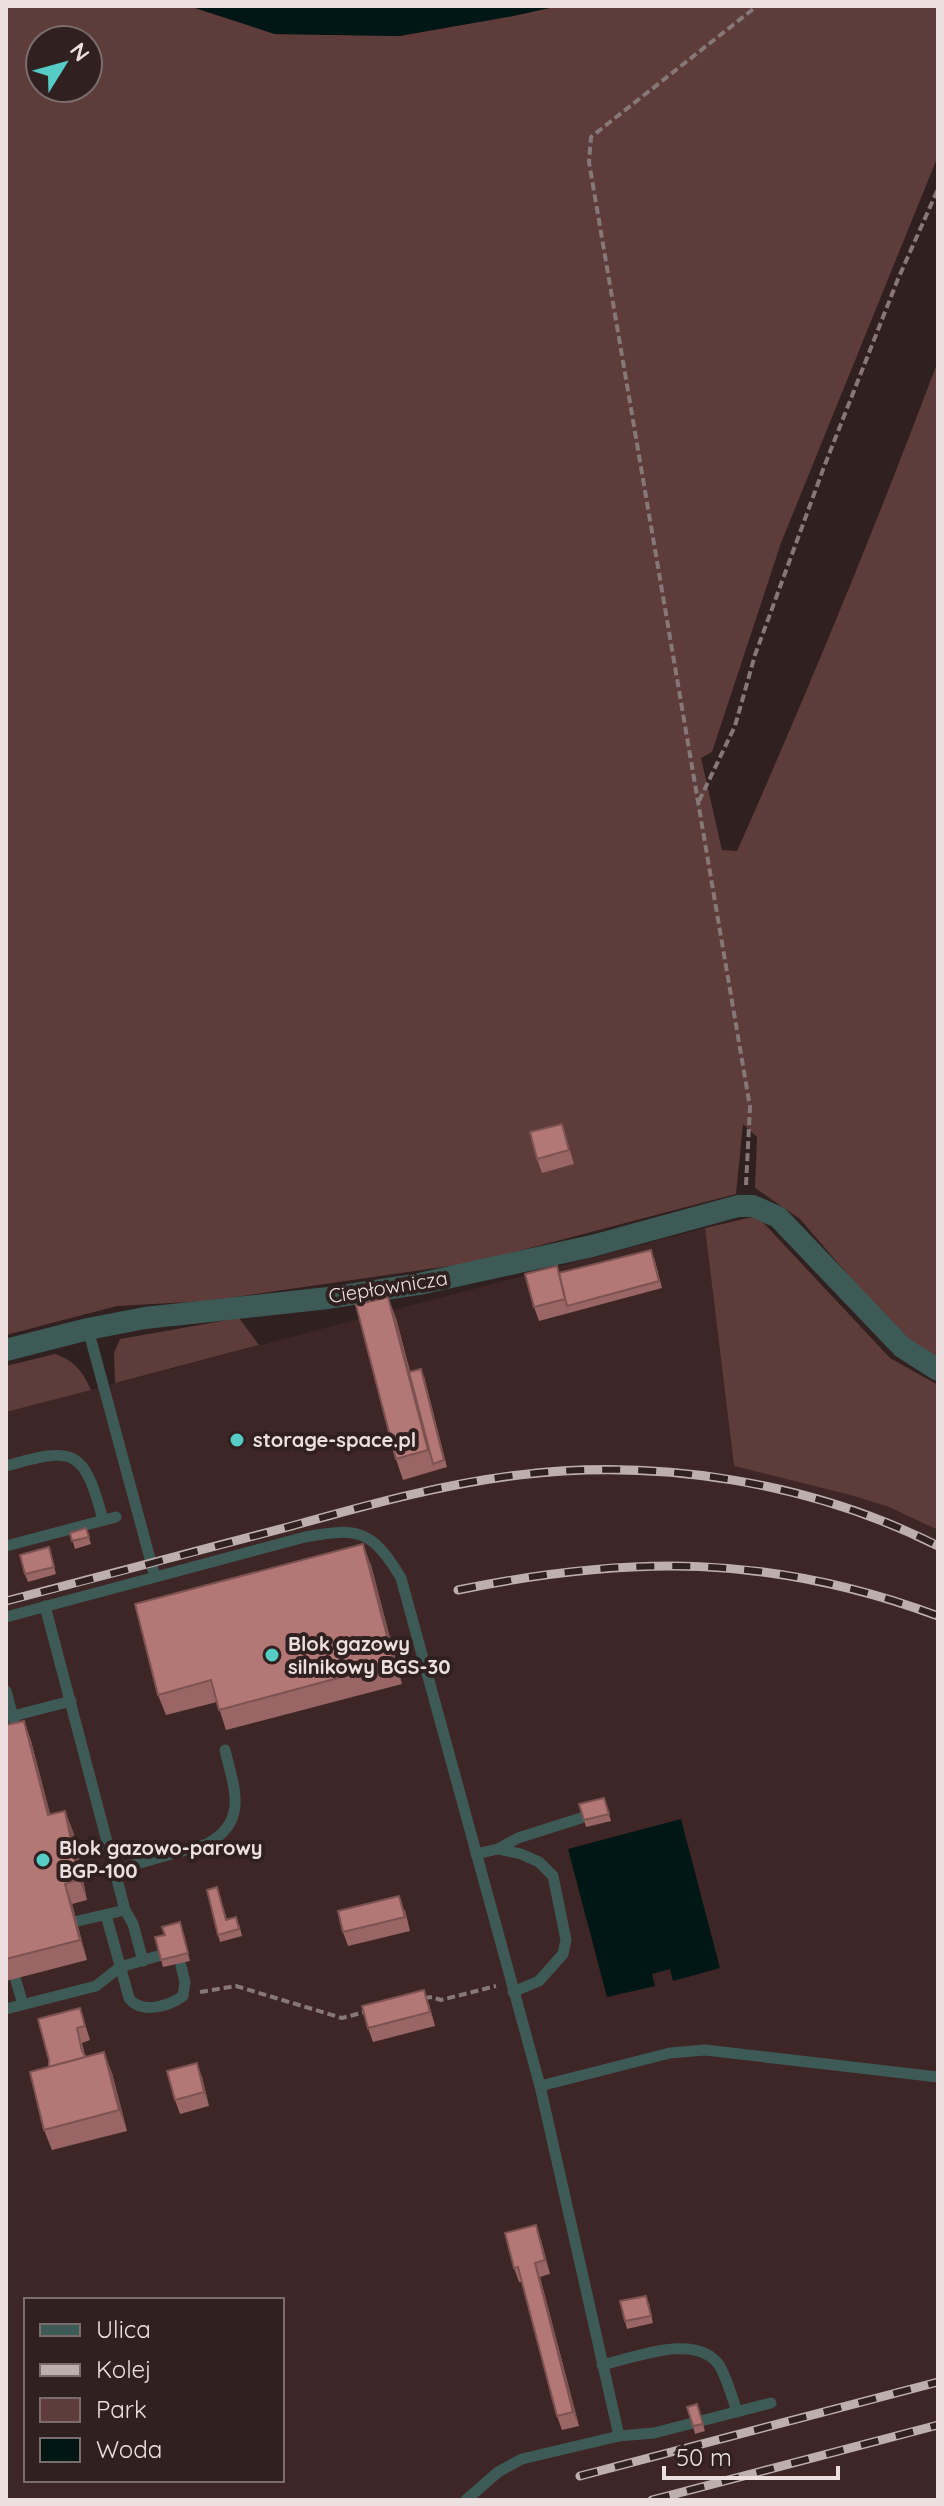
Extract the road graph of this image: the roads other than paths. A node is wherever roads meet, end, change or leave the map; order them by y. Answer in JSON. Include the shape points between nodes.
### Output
{"nodes":[{"id":1,"x":88,"y":1329,"type":"junction"},
{"id":2,"x":6,"y":1350,"type":"edge"},
{"id":3,"x":938,"y":1370,"type":"edge"},
{"id":4,"x":6,"y":1466,"type":"edge"},
{"id":5,"x":116,"y":1517,"type":"dead end"},
{"id":6,"x":103,"y":1520,"type":"junction"},
{"id":7,"x":6,"y":1546,"type":"edge"},
{"id":8,"x":155,"y":1577,"type":"junction"},
{"id":9,"x":45,"y":1606,"type":"junction"},
{"id":10,"x":6,"y":1617,"type":"edge"},
{"id":11,"x":6,"y":1691,"type":"edge"},
{"id":12,"x":71,"y":1701,"type":"junction"},
{"id":13,"x":13,"y":1716,"type":"junction"},
{"id":14,"x":17,"y":1729,"type":"edge"},
{"id":15,"x":225,"y":1750,"type":"dead end"},
{"id":16,"x":581,"y":1818,"type":"edge"},
{"id":17,"x":498,"y":1849,"type":"junction"},
{"id":18,"x":476,"y":1854,"type":"junction"},
{"id":19,"x":115,"y":1870,"type":"junction"},
{"id":20,"x":125,"y":1910,"type":"junction"},
{"id":21,"x":106,"y":1915,"type":"junction"},
{"id":22,"x":78,"y":1921,"type":"edge"},
{"id":23,"x":158,"y":1956,"type":"edge"},
{"id":24,"x":143,"y":1961,"type":"junction"},
{"id":25,"x":181,"y":1966,"type":"dead end"},
{"id":26,"x":120,"y":1967,"type":"junction"},
{"id":27,"x":16,"y":1981,"type":"dead end"},
{"id":28,"x":512,"y":1987,"type":"junction"},
{"id":29,"x":23,"y":2004,"type":"junction"},
{"id":30,"x":6,"y":2009,"type":"edge"},
{"id":31,"x":938,"y":2077,"type":"edge"},
{"id":32,"x":540,"y":2086,"type":"junction"},
{"id":33,"x":602,"y":2365,"type":"junction"},
{"id":34,"x":771,"y":2403,"type":"dead end"},
{"id":35,"x":737,"y":2412,"type":"junction"},
{"id":36,"x":619,"y":2436,"type":"junction"},
{"id":37,"x":466,"y":2500,"type":"edge"}],
"edges":[{"from":1,"to":2,"type":"street","name":"Ciepłownicza"},
{"from":1,"to":3,"type":"street","name":"Ciepłownicza","via":[[419,1284],[592,1246],[715,1211],[755,1207],[778,1217],[902,1347]]},
{"from":1,"to":8,"type":"lane"},
{"from":4,"to":6,"type":"lane","via":[[50,1454],[71,1456],[91,1479]]},
{"from":5,"to":6,"type":"lane"},
{"from":6,"to":7,"type":"lane"},
{"from":8,"to":9,"type":"lane"},
{"from":8,"to":18,"type":"lane","via":[[342,1530],[369,1539],[401,1578]]},
{"from":9,"to":10,"type":"lane"},
{"from":9,"to":12,"type":"lane"},
{"from":11,"to":13,"type":"lane"},
{"from":12,"to":13,"type":"lane"},
{"from":12,"to":19,"type":"lane"},
{"from":13,"to":14,"type":"lane"},
{"from":15,"to":19,"type":"lane","via":[[236,1793],[235,1812],[220,1837]]},
{"from":16,"to":17,"type":"lane"},
{"from":17,"to":18,"type":"lane"},
{"from":17,"to":28,"type":"lane","via":[[539,1862],[553,1876],[566,1940],[563,1954],[533,1985]]},
{"from":18,"to":28,"type":"lane"},
{"from":19,"to":20,"type":"lane"},
{"from":20,"to":21,"type":"lane"},
{"from":20,"to":24,"type":"lane"},
{"from":21,"to":22,"type":"lane"},
{"from":21,"to":26,"type":"lane"},
{"from":23,"to":24,"type":"lane"},
{"from":24,"to":26,"type":"lane"},
{"from":25,"to":26,"type":"lane","via":[[183,1996],[140,2008],[129,1998]]},
{"from":26,"to":29,"type":"lane","via":[[96,1986]]},
{"from":27,"to":29,"type":"lane"},
{"from":28,"to":32,"type":"lane"},
{"from":29,"to":30,"type":"lane"},
{"from":31,"to":32,"type":"lane","via":[[705,2050],[670,2053]]},
{"from":32,"to":33,"type":"lane"},
{"from":33,"to":35,"type":"lane","via":[[693,2348],[719,2365]]},
{"from":33,"to":36,"type":"lane"},
{"from":34,"to":35,"type":"lane"},
{"from":35,"to":36,"type":"lane","via":[[654,2433]]},
{"from":36,"to":37,"type":"lane","via":[[522,2459]]}]}
